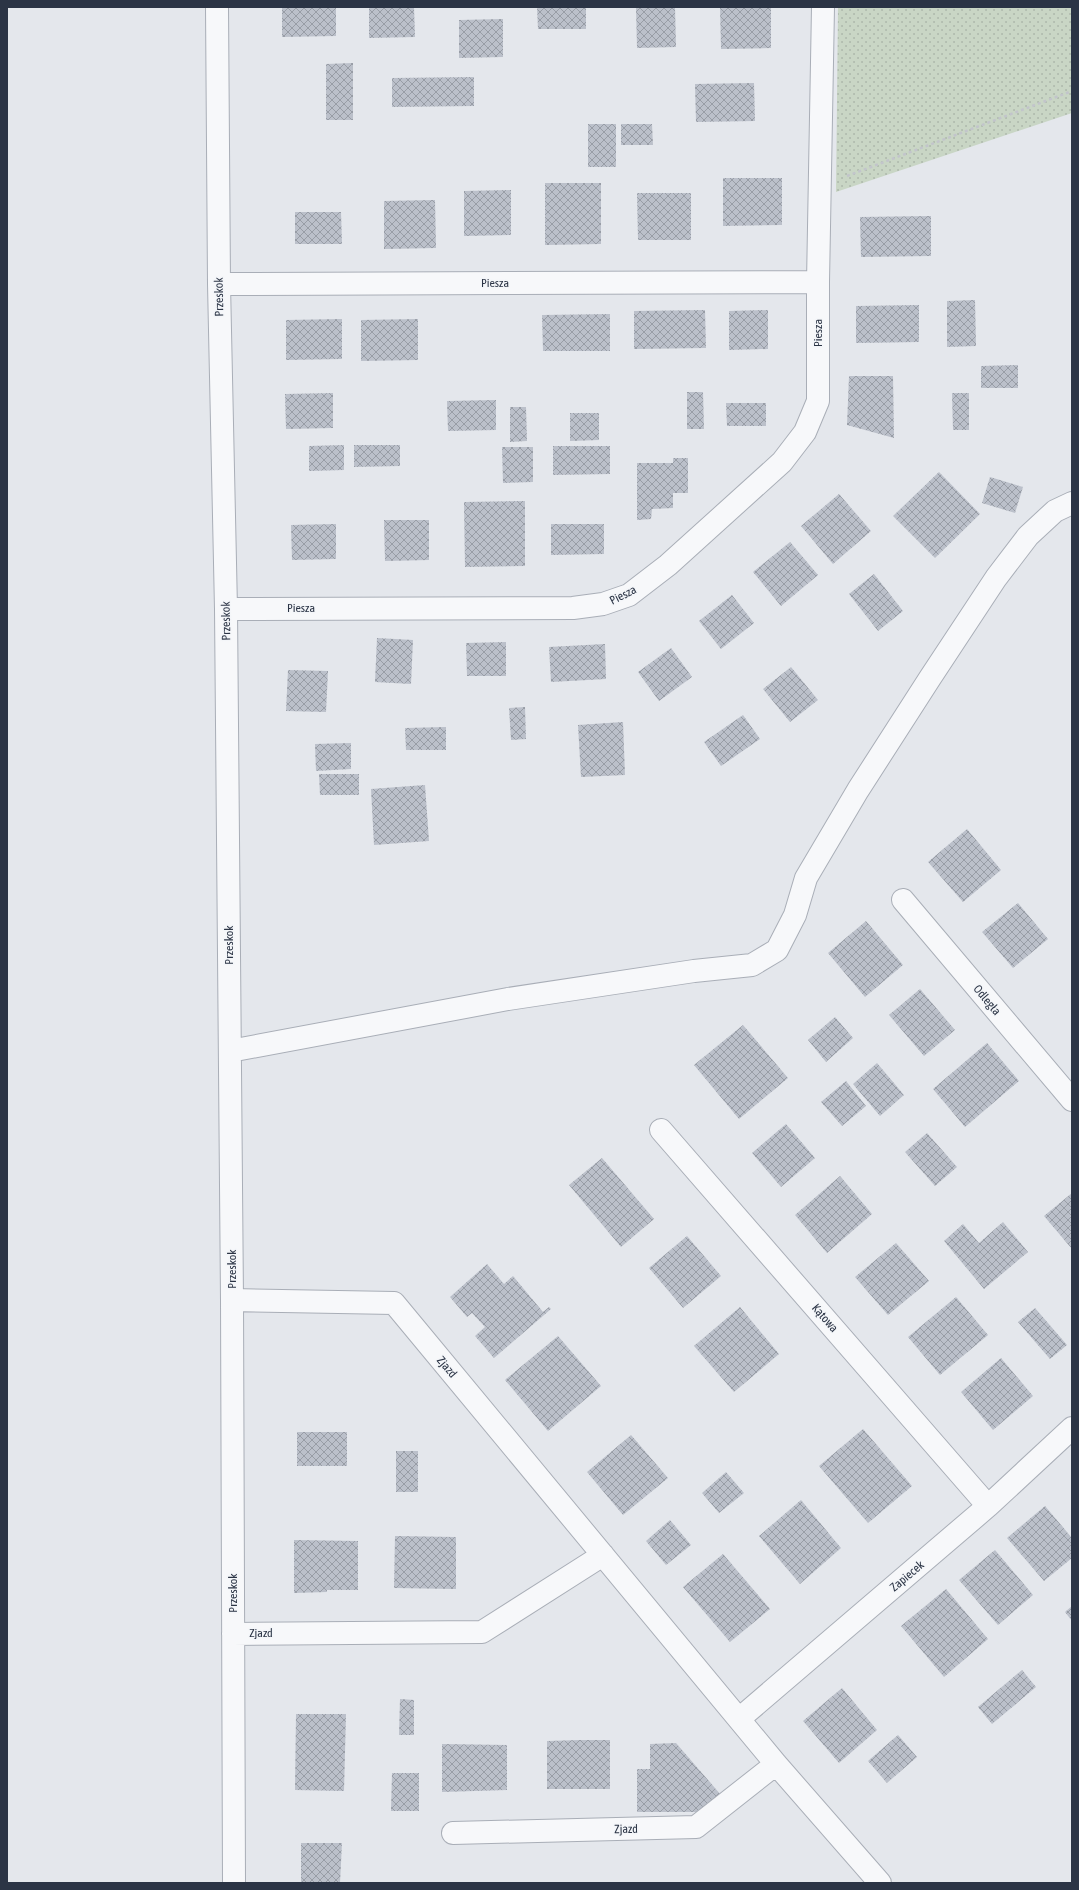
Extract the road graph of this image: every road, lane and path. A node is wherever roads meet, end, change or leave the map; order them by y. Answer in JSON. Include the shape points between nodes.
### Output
{"nodes":[{"id":1,"x":217,"y":7,"type":"edge"},
{"id":2,"x":823,"y":7,"type":"edge"},
{"id":3,"x":1072,"y":91,"type":"edge"},
{"id":4,"x":820,"y":186,"type":"junction"},
{"id":5,"x":818,"y":282,"type":"junction"},
{"id":6,"x":219,"y":284,"type":"junction"},
{"id":7,"x":1072,"y":504,"type":"edge"},
{"id":8,"x":226,"y":608,"type":"junction"},
{"id":9,"x":902,"y":900,"type":"dead end"},
{"id":10,"x":230,"y":1051,"type":"junction"},
{"id":11,"x":1072,"y":1100,"type":"edge"},
{"id":12,"x":661,"y":1130,"type":"dead end"},
{"id":13,"x":232,"y":1300,"type":"junction"},
{"id":14,"x":1072,"y":1428,"type":"edge"},
{"id":15,"x":988,"y":1506,"type":"junction"},
{"id":16,"x":603,"y":1555,"type":"junction"},
{"id":17,"x":233,"y":1634,"type":"junction"},
{"id":18,"x":739,"y":1719,"type":"junction"},
{"id":19,"x":776,"y":1764,"type":"junction"},
{"id":20,"x":453,"y":1833,"type":"dead end"},
{"id":21,"x":234,"y":1883,"type":"edge"},
{"id":22,"x":880,"y":1883,"type":"edge"}],
"edges":[{"from":1,"to":6,"type":"street","name":"Przeskok"},
{"from":2,"to":4,"type":"street","name":"Piesza"},
{"from":3,"to":4,"type":"path"},
{"from":4,"to":5,"type":"street","name":"Piesza"},
{"from":5,"to":6,"type":"street","name":"Piesza"},
{"from":5,"to":8,"type":"street","name":"Piesza","via":[[818,401],[805,432],[782,462],[668,565],[629,595],[603,604],[574,608]]},
{"from":6,"to":8,"type":"street","name":"Przeskok"},
{"from":7,"to":10,"type":"street","via":[[1055,511],[1028,536],[996,578],[858,790],[806,878],[796,915],[777,950],[752,965],[694,971],[508,999]]},
{"from":8,"to":10,"type":"street","name":"Przeskok"},
{"from":9,"to":11,"type":"street","name":"Odległa"},
{"from":10,"to":13,"type":"street","name":"Przeskok"},
{"from":12,"to":15,"type":"street","name":"Kątowa"},
{"from":13,"to":16,"type":"street","name":"Zjazd","via":[[394,1303]]},
{"from":13,"to":17,"type":"street","name":"Przeskok"},
{"from":14,"to":15,"type":"street","name":"Zapiecek"},
{"from":15,"to":18,"type":"street","name":"Zapiecek"},
{"from":16,"to":17,"type":"street","name":"Zjazd","via":[[482,1632]]},
{"from":16,"to":18,"type":"street","name":"Zjazd"},
{"from":17,"to":21,"type":"street","name":"Przeskok"},
{"from":18,"to":19,"type":"street","name":"Zjazd"},
{"from":19,"to":20,"type":"street","name":"Zjazd","via":[[696,1827]]},
{"from":19,"to":22,"type":"street","name":"Zjazd"}]}
